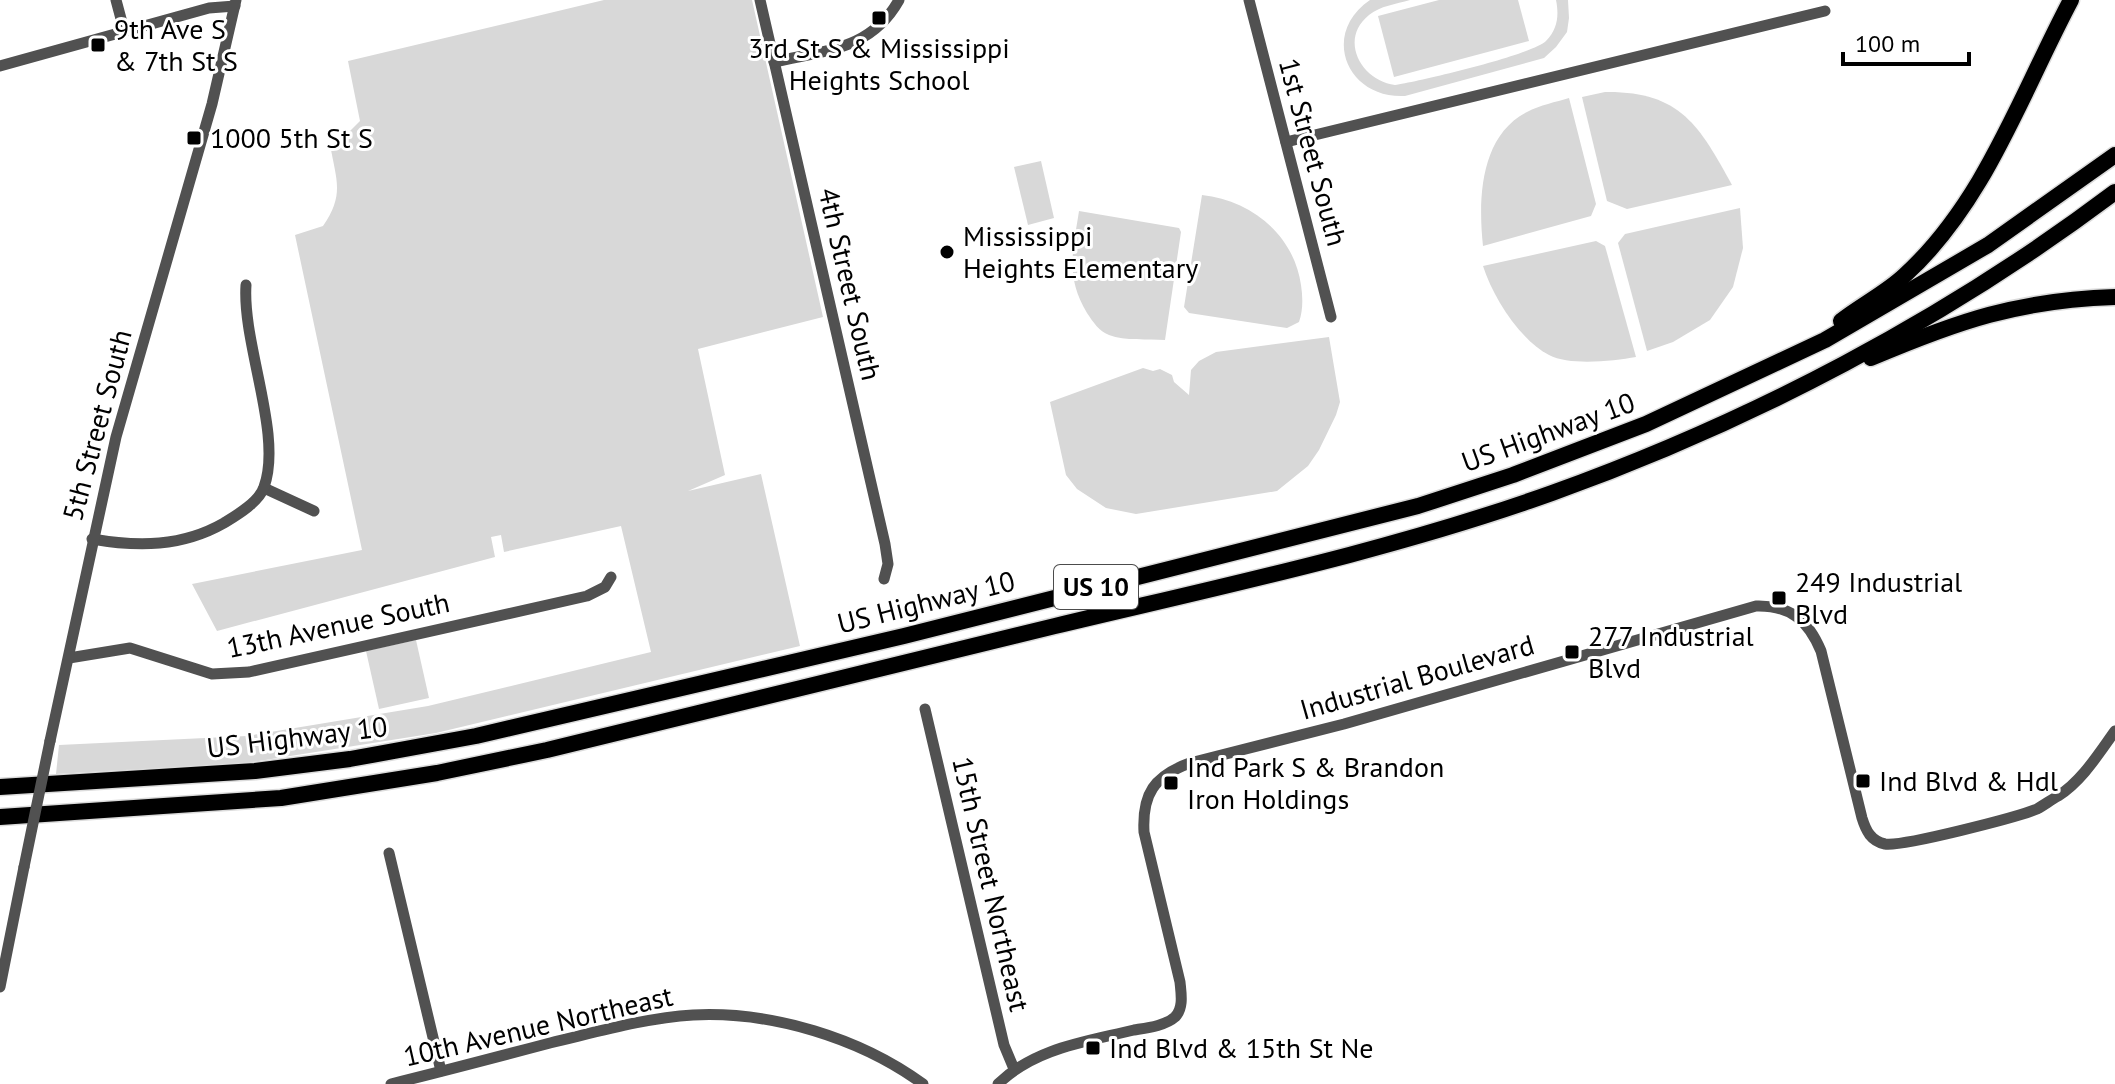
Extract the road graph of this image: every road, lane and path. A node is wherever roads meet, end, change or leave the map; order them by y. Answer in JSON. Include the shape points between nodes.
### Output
{"nodes":[{"id":1,"x":116,"y":0,"type":"edge"},
{"id":2,"x":760,"y":0,"type":"edge"},
{"id":3,"x":899,"y":0,"type":"edge"},
{"id":4,"x":1249,"y":0,"type":"edge"},
{"id":5,"x":2071,"y":0,"type":"edge"},
{"id":6,"x":235,"y":3,"type":"edge"},
{"id":7,"x":1825,"y":11,"type":"dead end"},
{"id":8,"x":124,"y":30,"type":"junction"},
{"id":9,"x":774,"y":62,"type":"junction"},
{"id":10,"x":0,"y":66,"type":"edge"},
{"id":11,"x":1286,"y":142,"type":"junction"},
{"id":12,"x":2115,"y":155,"type":"edge"},
{"id":13,"x":2115,"y":192,"type":"edge"},
{"id":14,"x":246,"y":285,"type":"dead end"},
{"id":15,"x":2115,"y":297,"type":"edge"},
{"id":16,"x":1331,"y":317,"type":"dead end"},
{"id":17,"x":1825,"y":340,"type":"junction"},
{"id":18,"x":1778,"y":397,"type":"junction"},
{"id":19,"x":264,"y":488,"type":"junction"},
{"id":20,"x":314,"y":511,"type":"dead end"},
{"id":21,"x":92,"y":539,"type":"junction"},
{"id":22,"x":611,"y":577,"type":"dead end"},
{"id":23,"x":884,"y":579,"type":"dead end"},
{"id":24,"x":69,"y":658,"type":"junction"},
{"id":25,"x":925,"y":709,"type":"dead end"},
{"id":26,"x":2115,"y":731,"type":"edge"},
{"id":27,"x":0,"y":787,"type":"edge"},
{"id":28,"x":0,"y":817,"type":"edge"},
{"id":29,"x":389,"y":853,"type":"dead end"},
{"id":30,"x":0,"y":987,"type":"edge"},
{"id":31,"x":1014,"y":1069,"type":"junction"},
{"id":32,"x":441,"y":1071,"type":"junction"},
{"id":33,"x":391,"y":1084,"type":"edge"},
{"id":34,"x":923,"y":1084,"type":"edge"},
{"id":35,"x":998,"y":1084,"type":"edge"}],
"edges":[{"from":1,"to":8,"type":"street"},
{"from":2,"to":9,"type":"street","name":"4th Street South"},
{"from":3,"to":9,"type":"street","via":[[883,25],[865,38]]},
{"from":4,"to":11,"type":"street","name":"1st Street South"},
{"from":5,"to":17,"type":"highway","via":[[1994,156],[1958,214],[1904,277],[1842,320]]},
{"from":6,"to":8,"type":"street"},
{"from":6,"to":21,"type":"street","name":"5th Street South"},
{"from":7,"to":11,"type":"street"},
{"from":8,"to":10,"type":"street"},
{"from":9,"to":23,"type":"street","name":"4th Street South","via":[[885,544]]},
{"from":11,"to":16,"type":"street","name":"1st Street South"},
{"from":12,"to":17,"type":"highway","name":"US Highway 10","number":"US 10","via":[[1988,245]]},
{"from":13,"to":18,"type":"highway","name":"US Highway 10","via":[[1951,302]]},
{"from":14,"to":19,"type":"street","via":[[246,322],[268,431]]},
{"from":15,"to":18,"type":"highway","via":[[2015,306],[1967,319]]},
{"from":17,"to":27,"type":"highway","name":"US Highway 10","number":"US 10","via":[[1646,424],[1467,491],[904,636],[389,753],[208,775]]},
{"from":18,"to":28,"type":"highway","name":"US Highway 10","number":"US 10","via":[[1621,466],[1493,512],[1334,559],[547,750],[281,798]]},
{"from":19,"to":20,"type":"street"},
{"from":19,"to":21,"type":"street","via":[[234,517],[196,536],[148,545]]},
{"from":21,"to":24,"type":"street","name":"5th Street South"},
{"from":22,"to":24,"type":"street","name":"13th Avenue South","via":[[605,587],[587,596],[249,672],[212,674],[130,648]]},
{"from":24,"to":30,"type":"street","name":"5th Street South","bridge":true},
{"from":25,"to":31,"type":"street","name":"15th Street Northeast"},
{"from":26,"to":31,"type":"street","name":"Industrial Boulevard","via":[[2077,780],[2037,808],[1910,842],[1884,844],[1866,830],[1814,634],[1789,610],[1756,606],[1190,763],[1152,787],[1143,818],[1180,982],[1176,1016],[1046,1052]]},
{"from":29,"to":32,"type":"street"},
{"from":31,"to":35,"type":"street","name":"Industrial Boulevard"},
{"from":32,"to":33,"type":"street","name":"10th Avenue Northeast"},
{"from":32,"to":34,"type":"street","name":"10th Avenue Northeast","via":[[619,1026],[710,1015],[826,1034]]}]}
